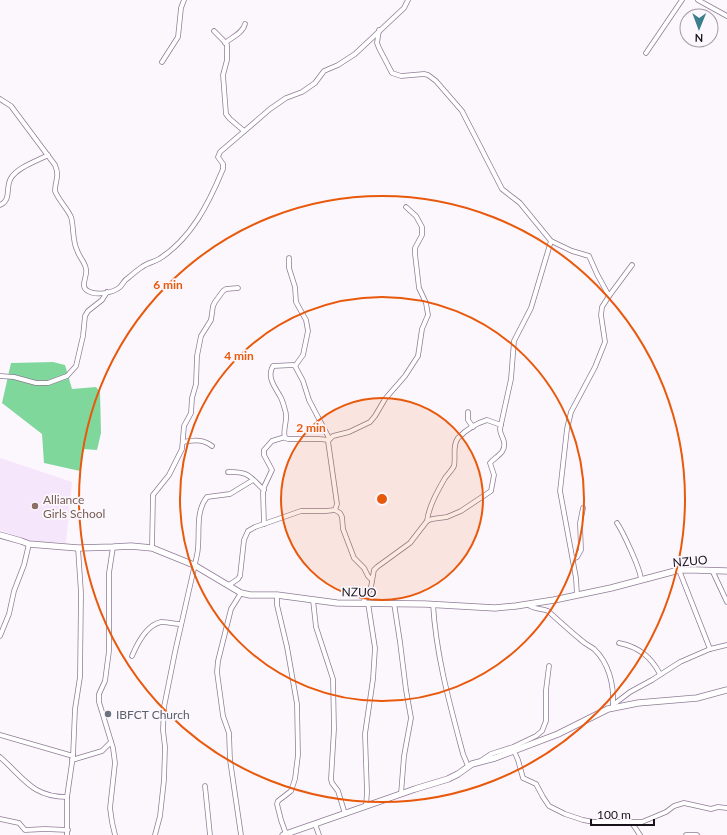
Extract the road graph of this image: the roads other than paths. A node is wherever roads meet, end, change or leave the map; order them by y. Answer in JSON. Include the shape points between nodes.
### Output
{"nodes":[{"id":1,"x":184,"y":0,"type":"edge"},
{"id":2,"x":408,"y":0,"type":"edge"},
{"id":3,"x":682,"y":0,"type":"edge"},
{"id":4,"x":698,"y":0,"type":"edge"},
{"id":5,"x":727,"y":16,"type":"edge"},
{"id":6,"x":246,"y":24,"type":"dead end"},
{"id":7,"x":379,"y":30,"type":"junction"},
{"id":8,"x":214,"y":31,"type":"dead end"},
{"id":9,"x":225,"y":43,"type":"junction"},
{"id":10,"x":646,"y":53,"type":"dead end"},
{"id":11,"x":162,"y":62,"type":"dead end"},
{"id":12,"x":0,"y":98,"type":"edge"},
{"id":13,"x":244,"y":131,"type":"junction"},
{"id":14,"x":48,"y":155,"type":"junction"},
{"id":15,"x":0,"y":205,"type":"edge"},
{"id":16,"x":406,"y":207,"type":"dead end"},
{"id":17,"x":551,"y":241,"type":"junction"},
{"id":18,"x":288,"y":258,"type":"dead end"},
{"id":19,"x":632,"y":265,"type":"dead end"},
{"id":20,"x":238,"y":288,"type":"dead end"},
{"id":21,"x":107,"y":292,"type":"junction"},
{"id":22,"x":609,"y":296,"type":"junction"},
{"id":23,"x":295,"y":366,"type":"junction"},
{"id":24,"x":0,"y":376,"type":"edge"},
{"id":25,"x":468,"y":412,"type":"dead end"},
{"id":26,"x":501,"y":425,"type":"junction"},
{"id":27,"x":473,"y":427,"type":"junction"},
{"id":28,"x":285,"y":437,"type":"junction"},
{"id":29,"x":329,"y":439,"type":"junction"},
{"id":30,"x":183,"y":442,"type":"junction"},
{"id":31,"x":212,"y":446,"type":"dead end"},
{"id":32,"x":228,"y":472,"type":"dead end"},
{"id":33,"x":253,"y":480,"type":"junction"},
{"id":34,"x":264,"y":490,"type":"junction"},
{"id":35,"x":583,"y":508,"type":"dead end"},
{"id":36,"x":335,"y":510,"type":"junction"},
{"id":37,"x":427,"y":521,"type":"junction"},
{"id":38,"x":617,"y":523,"type":"dead end"},
{"id":39,"x":264,"y":524,"type":"junction"},
{"id":40,"x":0,"y":535,"type":"edge"},
{"id":41,"x":29,"y":544,"type":"junction"},
{"id":42,"x":78,"y":548,"type":"junction"},
{"id":43,"x":113,"y":548,"type":"junction"},
{"id":44,"x":152,"y":548,"type":"junction"},
{"id":45,"x":573,"y":559,"type":"junction"},
{"id":46,"x":194,"y":566,"type":"junction"},
{"id":47,"x":679,"y":570,"type":"junction"},
{"id":48,"x":712,"y":570,"type":"junction"},
{"id":49,"x":727,"y":571,"type":"edge"},
{"id":50,"x":372,"y":580,"type":"junction"},
{"id":51,"x":641,"y":580,"type":"junction"},
{"id":52,"x":229,"y":585,"type":"junction"},
{"id":53,"x":241,"y":593,"type":"junction"},
{"id":54,"x":277,"y":595,"type":"junction"},
{"id":55,"x":577,"y":595,"type":"junction"},
{"id":56,"x":313,"y":600,"type":"junction"},
{"id":57,"x":727,"y":602,"type":"edge"},
{"id":58,"x":366,"y":604,"type":"junction"},
{"id":59,"x":394,"y":604,"type":"junction"},
{"id":60,"x":433,"y":604,"type":"junction"},
{"id":61,"x":527,"y":604,"type":"junction"},
{"id":62,"x":181,"y":624,"type":"junction"},
{"id":63,"x":0,"y":636,"type":"edge"},
{"id":64,"x":619,"y":643,"type":"dead end"},
{"id":65,"x":727,"y":645,"type":"edge"},
{"id":66,"x":710,"y":649,"type":"junction"},
{"id":67,"x":132,"y":656,"type":"dead end"},
{"id":68,"x":549,"y":666,"type":"dead end"},
{"id":69,"x":660,"y":674,"type":"junction"},
{"id":70,"x":727,"y":690,"type":"edge"},
{"id":71,"x":613,"y":704,"type":"junction"},
{"id":72,"x":608,"y":709,"type":"junction"},
{"id":73,"x":0,"y":735,"type":"edge"},
{"id":74,"x":111,"y":742,"type":"junction"},
{"id":75,"x":514,"y":751,"type":"junction"},
{"id":76,"x":0,"y":757,"type":"edge"},
{"id":77,"x":73,"y":758,"type":"junction"},
{"id":78,"x":482,"y":761,"type":"junction"},
{"id":79,"x":468,"y":766,"type":"junction"},
{"id":80,"x":205,"y":786,"type":"dead end"},
{"id":81,"x":400,"y":794,"type":"junction"},
{"id":82,"x":67,"y":797,"type":"junction"},
{"id":83,"x":366,"y":806,"type":"junction"},
{"id":84,"x":727,"y":808,"type":"edge"},
{"id":85,"x":345,"y":814,"type":"junction"},
{"id":86,"x":0,"y":819,"type":"edge"},
{"id":87,"x":632,"y":823,"type":"junction"},
{"id":88,"x":315,"y":824,"type":"junction"},
{"id":89,"x":68,"y":833,"type":"edge"},
{"id":90,"x":284,"y":834,"type":"edge"},
{"id":91,"x":116,"y":835,"type":"edge"},
{"id":92,"x":155,"y":835,"type":"edge"},
{"id":93,"x":210,"y":835,"type":"edge"},
{"id":94,"x":241,"y":835,"type":"edge"},
{"id":95,"x":319,"y":835,"type":"edge"},
{"id":96,"x":640,"y":835,"type":"edge"},
{"id":97,"x":686,"y":835,"type":"edge"},
{"id":98,"x":697,"y":835,"type":"edge"}],
"edges":[{"from":1,"to":11,"type":"street","via":[[180,8],[178,37]]},
{"from":2,"to":7,"type":"street","via":[[404,8]]},
{"from":3,"to":10,"type":"street"},
{"from":4,"to":5,"type":"street"},
{"from":6,"to":9,"type":"street","via":[[241,32]]},
{"from":7,"to":13,"type":"street","via":[[351,57],[324,71],[315,83],[302,92],[286,98]]},
{"from":7,"to":17,"type":"street","via":[[379,48],[392,73],[401,76],[428,75],[442,86],[462,111],[502,188],[520,203]]},
{"from":8,"to":9,"type":"street"},
{"from":9,"to":13,"type":"street","via":[[228,54],[222,75],[226,114]]},
{"from":12,"to":14,"type":"street","via":[[11,106]]},
{"from":13,"to":21,"type":"street","via":[[220,152],[218,157],[223,164],[207,206],[178,244],[159,259],[142,267],[116,290]]},
{"from":14,"to":15,"type":"street","via":[[14,174],[9,180],[8,198]]},
{"from":14,"to":21,"type":"street","via":[[58,171],[55,191],[71,218],[76,250],[87,271],[85,288],[88,292],[97,294]]},
{"from":16,"to":29,"type":"street","via":[[416,216],[422,227],[422,235],[415,248],[415,254],[419,288],[428,315],[422,329],[418,356],[370,422]]},
{"from":17,"to":22,"type":"street","via":[[589,256]]},
{"from":17,"to":26,"type":"street","via":[[531,308],[514,341],[511,379]]},
{"from":18,"to":23,"type":"street","via":[[296,302],[306,320],[308,331],[303,355]]},
{"from":19,"to":22,"type":"street"},
{"from":20,"to":30,"type":"street","via":[[222,291],[213,306],[211,320],[201,336],[196,384],[191,413],[184,426]]},
{"from":21,"to":24,"type":"street","via":[[85,316],[76,366],[67,376],[48,383],[36,383]]},
{"from":22,"to":45,"type":"street","via":[[601,315],[605,333],[603,349],[572,412],[567,429],[560,491]]},
{"from":23,"to":28,"type":"street","via":[[275,366],[271,372],[275,389],[286,411]]},
{"from":23,"to":29,"type":"street"},
{"from":25,"to":27,"type":"street","via":[[468,420]]},
{"from":26,"to":27,"type":"street","via":[[487,420]]},
{"from":26,"to":37,"type":"street","via":[[504,448],[490,463],[494,475],[491,491],[461,511]]},
{"from":27,"to":37,"type":"street","via":[[456,443],[453,467],[428,511]]},
{"from":28,"to":29,"type":"street"},
{"from":28,"to":34,"type":"street","via":[[272,441],[264,450],[272,470]]},
{"from":29,"to":36,"type":"street","via":[[337,504]]},
{"from":30,"to":31,"type":"street","via":[[200,440]]},
{"from":30,"to":44,"type":"street","via":[[177,462],[153,495]]},
{"from":32,"to":33,"type":"street","via":[[240,471]]},
{"from":33,"to":34,"type":"street"},
{"from":33,"to":46,"type":"street","via":[[230,494],[206,497],[199,519],[199,546]]},
{"from":34,"to":39,"type":"street"},
{"from":35,"to":45,"type":"street","via":[[580,523],[581,550]]},
{"from":36,"to":39,"type":"street","via":[[301,511]]},
{"from":36,"to":50,"type":"street","via":[[342,517],[343,529],[354,558]]},
{"from":37,"to":50,"type":"street","via":[[410,542],[376,567]]},
{"from":38,"to":51,"type":"street","via":[[637,563]]},
{"from":39,"to":52,"type":"street","via":[[248,531],[240,576]]},
{"from":40,"to":41,"type":"street","name":"NZUO"},
{"from":41,"to":42,"type":"street","name":"NZUO"},
{"from":41,"to":63,"type":"street"},
{"from":42,"to":43,"type":"street","name":"NZUO"},
{"from":42,"to":77,"type":"street","via":[[81,593],[80,676],[75,710]]},
{"from":43,"to":44,"type":"street","name":"NZUO"},
{"from":43,"to":74,"type":"street","via":[[109,573],[109,651],[105,681],[99,694]]},
{"from":44,"to":46,"type":"street","name":"NZUO"},
{"from":45,"to":55,"type":"street"},
{"from":46,"to":52,"type":"street","name":"NZUO"},
{"from":46,"to":62,"type":"street"},
{"from":47,"to":48,"type":"street","name":"NZUO"},
{"from":47,"to":51,"type":"street","name":"NZUO"},
{"from":47,"to":66,"type":"street"},
{"from":48,"to":49,"type":"street","name":"NZUO"},
{"from":48,"to":57,"type":"street"},
{"from":50,"to":58,"type":"street"},
{"from":51,"to":55,"type":"street","name":"NZUO"},
{"from":52,"to":53,"type":"street","name":"NZUO"},
{"from":53,"to":54,"type":"street","name":"NZUO"},
{"from":53,"to":94,"type":"street","via":[[231,609],[217,672],[223,716],[229,733],[230,760]]},
{"from":54,"to":56,"type":"street","name":"NZUO"},
{"from":54,"to":90,"type":"street","via":[[297,704],[298,754],[294,779],[291,791],[277,804]]},
{"from":55,"to":61,"type":"street","name":"NZUO"},
{"from":56,"to":58,"type":"street","name":"NZUO"},
{"from":56,"to":85,"type":"street","via":[[315,622],[333,679],[331,779],[338,791]]},
{"from":58,"to":59,"type":"street","name":"NZUO"},
{"from":58,"to":83,"type":"street","via":[[375,648],[365,734]]},
{"from":59,"to":60,"type":"street","name":"NZUO"},
{"from":59,"to":81,"type":"street","via":[[411,718]]},
{"from":60,"to":61,"type":"street","name":"NZUO","via":[[495,608]]},
{"from":60,"to":79,"type":"street","via":[[442,675]]},
{"from":61,"to":71,"type":"street","via":[[531,608],[548,611],[600,656],[610,676]]},
{"from":62,"to":67,"type":"street","via":[[161,622],[155,625],[138,643]]},
{"from":62,"to":92,"type":"street","via":[[164,707],[164,780]]},
{"from":64,"to":69,"type":"street","via":[[644,653]]},
{"from":65,"to":66,"type":"street"},
{"from":66,"to":69,"type":"street"},
{"from":68,"to":78,"type":"street","via":[[546,721],[542,731],[513,747],[491,754]]},
{"from":69,"to":71,"type":"street"},
{"from":70,"to":72,"type":"street","via":[[697,698],[638,703]]},
{"from":71,"to":72,"type":"street"},
{"from":72,"to":75,"type":"street","via":[[558,734]]},
{"from":73,"to":77,"type":"street"},
{"from":74,"to":77,"type":"street","via":[[102,750]]},
{"from":74,"to":91,"type":"street","via":[[115,763],[110,808]]},
{"from":75,"to":78,"type":"street"},
{"from":75,"to":87,"type":"street","via":[[523,778],[536,784],[550,806],[583,820]]},
{"from":76,"to":82,"type":"street","via":[[36,791]]},
{"from":77,"to":82,"type":"street"},
{"from":78,"to":79,"type":"street"},
{"from":79,"to":81,"type":"street","via":[[448,779]]},
{"from":80,"to":93,"type":"street"},
{"from":81,"to":83,"type":"street"},
{"from":82,"to":89,"type":"street"},
{"from":83,"to":85,"type":"street"},
{"from":84,"to":87,"type":"street","via":[[711,809],[684,802],[646,821]]},
{"from":85,"to":88,"type":"street"},
{"from":86,"to":89,"type":"street","via":[[19,823],[25,830],[51,829]]},
{"from":87,"to":96,"type":"street"},
{"from":88,"to":90,"type":"street"},
{"from":88,"to":95,"type":"street"},
{"from":97,"to":98,"type":"street"}]}
